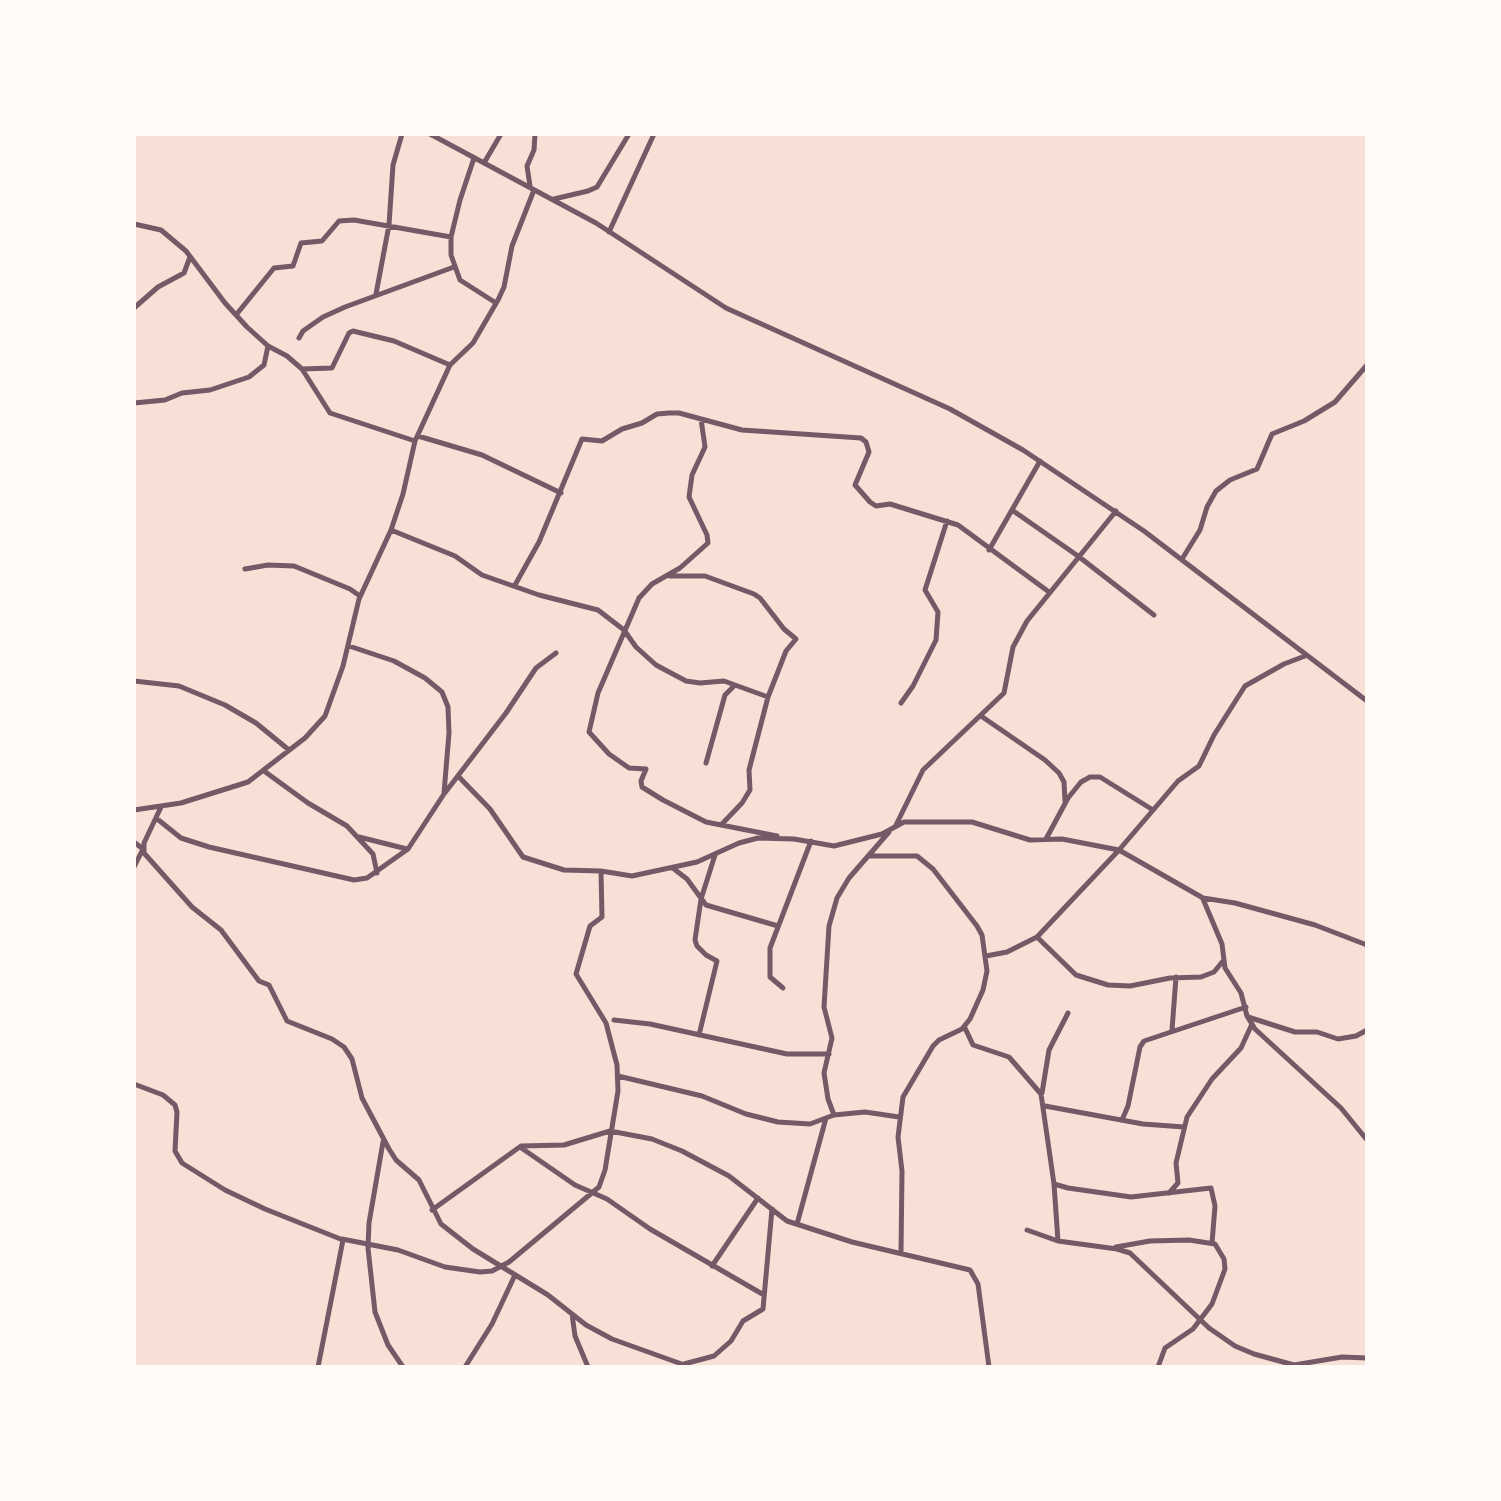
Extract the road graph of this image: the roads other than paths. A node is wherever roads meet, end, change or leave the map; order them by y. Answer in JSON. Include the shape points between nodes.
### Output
{"nodes":[{"id":1,"x":402,"y":134,"type":"edge"},
{"id":2,"x":430,"y":134,"type":"edge"},
{"id":3,"x":501,"y":134,"type":"edge"},
{"id":4,"x":535,"y":134,"type":"edge"},
{"id":5,"x":629,"y":134,"type":"edge"},
{"id":6,"x":654,"y":134,"type":"edge"},
{"id":7,"x":474,"y":158,"type":"junction"},
{"id":8,"x":484,"y":163,"type":"junction"},
{"id":9,"x":532,"y":188,"type":"junction"},
{"id":10,"x":553,"y":199,"type":"junction"},
{"id":11,"x":134,"y":224,"type":"edge"},
{"id":12,"x":389,"y":225,"type":"junction"},
{"id":13,"x":609,"y":232,"type":"junction"},
{"id":14,"x":451,"y":237,"type":"junction"},
{"id":15,"x":190,"y":256,"type":"junction"},
{"id":16,"x":454,"y":267,"type":"junction"},
{"id":17,"x":376,"y":294,"type":"junction"},
{"id":18,"x":496,"y":303,"type":"junction"},
{"id":19,"x":134,"y":308,"type":"edge"},
{"id":20,"x":236,"y":315,"type":"junction"},
{"id":21,"x":299,"y":338,"type":"dead end"},
{"id":22,"x":268,"y":346,"type":"junction"},
{"id":23,"x":450,"y":365,"type":"junction"},
{"id":24,"x":1367,"y":365,"type":"edge"},
{"id":25,"x":302,"y":369,"type":"junction"},
{"id":26,"x":134,"y":403,"type":"edge"},
{"id":27,"x":701,"y":419,"type":"junction"},
{"id":28,"x":417,"y":438,"type":"junction"},
{"id":29,"x":1040,"y":461,"type":"junction"},
{"id":30,"x":561,"y":493,"type":"junction"},
{"id":31,"x":1012,"y":510,"type":"junction"},
{"id":32,"x":1116,"y":511,"type":"junction"},
{"id":33,"x":947,"y":521,"type":"junction"},
{"id":34,"x":391,"y":530,"type":"junction"},
{"id":35,"x":989,"y":550,"type":"junction"},
{"id":36,"x":1078,"y":556,"type":"junction"},
{"id":37,"x":1182,"y":559,"type":"junction"},
{"id":38,"x":245,"y":569,"type":"dead end"},
{"id":39,"x":665,"y":577,"type":"junction"},
{"id":40,"x":515,"y":585,"type":"junction"},
{"id":41,"x":1049,"y":592,"type":"junction"},
{"id":42,"x":360,"y":596,"type":"junction"},
{"id":43,"x":1154,"y":615,"type":"dead end"},
{"id":44,"x":624,"y":630,"type":"junction"},
{"id":45,"x":349,"y":646,"type":"junction"},
{"id":46,"x":556,"y":653,"type":"dead end"},
{"id":47,"x":1306,"y":656,"type":"junction"},
{"id":48,"x":134,"y":681,"type":"edge"},
{"id":49,"x":735,"y":685,"type":"junction"},
{"id":50,"x":768,"y":697,"type":"junction"},
{"id":51,"x":1367,"y":701,"type":"edge"},
{"id":52,"x":901,"y":703,"type":"dead end"},
{"id":53,"x":981,"y":716,"type":"junction"},
{"id":54,"x":289,"y":750,"type":"junction"},
{"id":55,"x":706,"y":763,"type":"dead end"},
{"id":56,"x":264,"y":771,"type":"junction"},
{"id":57,"x":458,"y":776,"type":"junction"},
{"id":58,"x":444,"y":794,"type":"junction"},
{"id":59,"x":1065,"y":801,"type":"junction"},
{"id":60,"x":161,"y":807,"type":"junction"},
{"id":61,"x":134,"y":810,"type":"edge"},
{"id":62,"x":1153,"y":810,"type":"junction"},
{"id":63,"x":156,"y":818,"type":"junction"},
{"id":64,"x":721,"y":825,"type":"junction"},
{"id":65,"x":895,"y":827,"type":"junction"},
{"id":66,"x":358,"y":836,"type":"junction"},
{"id":67,"x":781,"y":837,"type":"junction"},
{"id":68,"x":1045,"y":840,"type":"junction"},
{"id":69,"x":811,"y":841,"type":"junction"},
{"id":70,"x":134,"y":842,"type":"edge"},
{"id":71,"x":143,"y":849,"type":"junction"},
{"id":72,"x":408,"y":849,"type":"junction"},
{"id":73,"x":1119,"y":850,"type":"junction"},
{"id":74,"x":715,"y":854,"type":"junction"},
{"id":75,"x":868,"y":856,"type":"junction"},
{"id":76,"x":134,"y":867,"type":"edge"},
{"id":77,"x":674,"y":869,"type":"dead end"},
{"id":78,"x":601,"y":871,"type":"junction"},
{"id":79,"x":377,"y":873,"type":"junction"},
{"id":80,"x":1203,"y":898,"type":"junction"},
{"id":81,"x":701,"y":899,"type":"junction"},
{"id":82,"x":778,"y":926,"type":"junction"},
{"id":83,"x":1037,"y":937,"type":"junction"},
{"id":84,"x":1367,"y":945,"type":"edge"},
{"id":85,"x":986,"y":956,"type":"junction"},
{"id":86,"x":1223,"y":961,"type":"junction"},
{"id":87,"x":1176,"y":977,"type":"junction"},
{"id":88,"x":783,"y":988,"type":"dead end"},
{"id":89,"x":1246,"y":1007,"type":"junction"},
{"id":90,"x":1068,"y":1013,"type":"dead end"},
{"id":91,"x":1247,"y":1016,"type":"junction"},
{"id":92,"x":614,"y":1020,"type":"dead end"},
{"id":93,"x":1252,"y":1024,"type":"junction"},
{"id":94,"x":964,"y":1027,"type":"junction"},
{"id":95,"x":1172,"y":1030,"type":"junction"},
{"id":96,"x":1367,"y":1030,"type":"edge"},
{"id":97,"x":699,"y":1035,"type":"junction"},
{"id":98,"x":829,"y":1054,"type":"junction"},
{"id":99,"x":618,"y":1076,"type":"junction"},
{"id":100,"x":134,"y":1084,"type":"edge"},
{"id":101,"x":1041,"y":1094,"type":"junction"},
{"id":102,"x":1045,"y":1106,"type":"junction"},
{"id":103,"x":834,"y":1115,"type":"junction"},
{"id":104,"x":899,"y":1117,"type":"junction"},
{"id":105,"x":826,"y":1118,"type":"junction"},
{"id":106,"x":1122,"y":1120,"type":"junction"},
{"id":107,"x":1184,"y":1127,"type":"junction"},
{"id":108,"x":610,"y":1131,"type":"junction"},
{"id":109,"x":383,"y":1137,"type":"junction"},
{"id":110,"x":1367,"y":1140,"type":"edge"},
{"id":111,"x":519,"y":1147,"type":"junction"},
{"id":112,"x":1054,"y":1184,"type":"junction"},
{"id":113,"x":594,"y":1192,"type":"junction"},
{"id":114,"x":1168,"y":1194,"type":"junction"},
{"id":115,"x":758,"y":1198,"type":"junction"},
{"id":116,"x":772,"y":1209,"type":"junction"},
{"id":117,"x":432,"y":1210,"type":"junction"},
{"id":118,"x":797,"y":1224,"type":"junction"},
{"id":119,"x":1027,"y":1230,"type":"dead end"},
{"id":120,"x":342,"y":1239,"type":"junction"},
{"id":121,"x":1058,"y":1241,"type":"junction"},
{"id":122,"x":1212,"y":1243,"type":"junction"},
{"id":123,"x":368,"y":1245,"type":"junction"},
{"id":124,"x":1113,"y":1248,"type":"junction"},
{"id":125,"x":901,"y":1253,"type":"junction"},
{"id":126,"x":712,"y":1266,"type":"junction"},
{"id":127,"x":502,"y":1267,"type":"junction"},
{"id":128,"x":515,"y":1275,"type":"junction"},
{"id":129,"x":764,"y":1295,"type":"junction"},
{"id":130,"x":572,"y":1313,"type":"junction"},
{"id":131,"x":1201,"y":1321,"type":"junction"},
{"id":132,"x":1367,"y":1358,"type":"edge"},
{"id":133,"x":683,"y":1364,"type":"junction"},
{"id":134,"x":318,"y":1367,"type":"edge"},
{"id":135,"x":403,"y":1367,"type":"edge"},
{"id":136,"x":465,"y":1367,"type":"edge"},
{"id":137,"x":588,"y":1367,"type":"edge"},
{"id":138,"x":690,"y":1367,"type":"edge"},
{"id":139,"x":989,"y":1367,"type":"edge"},
{"id":140,"x":1158,"y":1367,"type":"edge"}],
"edges":[{"from":1,"to":12,"type":"street","via":[[393,165]]},
{"from":2,"to":7,"type":"street"},
{"from":3,"to":8,"type":"street"},
{"from":4,"to":9,"type":"street","via":[[527,166]]},
{"from":5,"to":10,"type":"street","via":[[597,187]]},
{"from":6,"to":13,"type":"street"},
{"from":7,"to":8,"type":"street"},
{"from":7,"to":14,"type":"street"},
{"from":8,"to":9,"type":"street"},
{"from":9,"to":10,"type":"street"},
{"from":9,"to":18,"type":"street"},
{"from":10,"to":13,"type":"street"},
{"from":11,"to":15,"type":"street","via":[[161,230]]},
{"from":12,"to":14,"type":"street"},
{"from":12,"to":17,"type":"street"},
{"from":12,"to":20,"type":"street","via":[[339,221],[322,241],[301,243],[293,266],[274,268]]},
{"from":13,"to":29,"type":"street","via":[[726,308],[950,409]]},
{"from":14,"to":16,"type":"street"},
{"from":15,"to":19,"type":"street","via":[[184,273]]},
{"from":15,"to":20,"type":"street"},
{"from":16,"to":17,"type":"street"},
{"from":16,"to":18,"type":"street","via":[[460,280]]},
{"from":17,"to":21,"type":"street","via":[[323,317]]},
{"from":18,"to":23,"type":"street","via":[[473,343]]},
{"from":20,"to":22,"type":"street"},
{"from":22,"to":25,"type":"street"},
{"from":22,"to":26,"type":"street","via":[[264,365],[249,377],[210,390]]},
{"from":23,"to":25,"type":"street","via":[[353,331],[332,368]]},
{"from":23,"to":28,"type":"street"},
{"from":24,"to":37,"type":"street","via":[[1335,402],[1272,434],[1257,469],[1216,491]]},
{"from":25,"to":28,"type":"street","via":[[330,413]]},
{"from":27,"to":30,"type":"street","via":[[657,414],[608,439],[582,439]]},
{"from":27,"to":33,"type":"street","via":[[742,430],[861,438],[869,452],[856,478],[857,490],[876,506],[890,504]]},
{"from":27,"to":39,"type":"street","via":[[705,447],[689,497],[708,543]]},
{"from":28,"to":30,"type":"street","via":[[494,459]]},
{"from":28,"to":34,"type":"street"},
{"from":29,"to":31,"type":"street"},
{"from":29,"to":32,"type":"street"},
{"from":30,"to":40,"type":"street"},
{"from":31,"to":35,"type":"street"},
{"from":31,"to":36,"type":"street"},
{"from":32,"to":36,"type":"street"},
{"from":32,"to":37,"type":"street"},
{"from":33,"to":35,"type":"street","via":[[970,532]]},
{"from":33,"to":52,"type":"street","via":[[925,590],[938,612],[936,640]]},
{"from":34,"to":40,"type":"street","via":[[461,559],[482,575]]},
{"from":34,"to":42,"type":"street"},
{"from":35,"to":41,"type":"street"},
{"from":36,"to":41,"type":"street"},
{"from":36,"to":43,"type":"street"},
{"from":37,"to":47,"type":"street"},
{"from":38,"to":42,"type":"street","via":[[294,566]]},
{"from":39,"to":44,"type":"street","via":[[645,590]]},
{"from":39,"to":50,"type":"street","via":[[705,576],[754,594],[796,637]]},
{"from":40,"to":44,"type":"street","via":[[591,607]]},
{"from":41,"to":53,"type":"street","via":[[1015,642],[1004,693]]},
{"from":42,"to":45,"type":"street"},
{"from":44,"to":49,"type":"street","via":[[656,665],[677,676],[694,683]]},
{"from":44,"to":64,"type":"street","via":[[598,693],[589,733],[629,769],[646,769],[644,789]]},
{"from":45,"to":54,"type":"street","via":[[325,716]]},
{"from":45,"to":58,"type":"street","via":[[394,661],[442,692],[449,733]]},
{"from":46,"to":57,"type":"street","via":[[536,668]]},
{"from":47,"to":51,"type":"street"},
{"from":47,"to":62,"type":"street","via":[[1245,686],[1199,766],[1180,778]]},
{"from":48,"to":54,"type":"street","via":[[179,686],[232,708]]},
{"from":49,"to":50,"type":"street"},
{"from":49,"to":55,"type":"street","via":[[725,695]]},
{"from":50,"to":64,"type":"street","via":[[749,770],[750,790]]},
{"from":53,"to":59,"type":"street","via":[[1059,773]]},
{"from":53,"to":65,"type":"street","via":[[923,770]]},
{"from":54,"to":56,"type":"street"},
{"from":56,"to":60,"type":"street","via":[[241,785]]},
{"from":56,"to":66,"type":"street"},
{"from":57,"to":58,"type":"street"},
{"from":57,"to":78,"type":"street","via":[[490,809],[525,859],[564,870]]},
{"from":58,"to":72,"type":"street"},
{"from":59,"to":62,"type":"street","via":[[1081,782],[1095,776]]},
{"from":59,"to":68,"type":"street"},
{"from":60,"to":61,"type":"street"},
{"from":60,"to":63,"type":"street"},
{"from":62,"to":73,"type":"street"},
{"from":63,"to":71,"type":"street"},
{"from":63,"to":79,"type":"street","via":[[181,838],[209,847],[354,880]]},
{"from":64,"to":67,"type":"street"},
{"from":65,"to":68,"type":"street","via":[[904,822],[972,822]]},
{"from":65,"to":69,"type":"street","via":[[842,845]]},
{"from":65,"to":75,"type":"street"},
{"from":66,"to":72,"type":"street"},
{"from":66,"to":79,"type":"street","via":[[373,854]]},
{"from":67,"to":69,"type":"street"},
{"from":67,"to":74,"type":"street","via":[[742,842]]},
{"from":68,"to":73,"type":"street"},
{"from":69,"to":82,"type":"street"},
{"from":70,"to":71,"type":"street"},
{"from":71,"to":76,"type":"street"},
{"from":71,"to":109,"type":"street","via":[[165,880],[221,930],[259,982],[269,985],[287,1021],[344,1047]]},
{"from":72,"to":79,"type":"street"},
{"from":73,"to":80,"type":"street"},
{"from":73,"to":83,"type":"street"},
{"from":74,"to":78,"type":"street","via":[[632,876]]},
{"from":74,"to":81,"type":"street"},
{"from":75,"to":85,"type":"street","via":[[917,856],[925,861],[970,914]]},
{"from":75,"to":98,"type":"street","via":[[844,886],[829,926],[824,1007],[832,1035]]},
{"from":77,"to":81,"type":"street"},
{"from":78,"to":99,"type":"street","via":[[602,917],[590,926],[576,974],[606,1023]]},
{"from":80,"to":84,"type":"street","via":[[1290,918]]},
{"from":80,"to":86,"type":"street","via":[[1221,939]]},
{"from":81,"to":82,"type":"street"},
{"from":81,"to":97,"type":"street","via":[[695,942],[717,961]]},
{"from":82,"to":88,"type":"street","via":[[768,963],[770,977]]},
{"from":83,"to":85,"type":"street"},
{"from":83,"to":87,"type":"street","via":[[1073,974],[1095,982],[1130,986]]},
{"from":85,"to":94,"type":"street","via":[[986,982]]},
{"from":86,"to":87,"type":"street","via":[[1207,976]]},
{"from":86,"to":89,"type":"street"},
{"from":87,"to":95,"type":"street"},
{"from":89,"to":91,"type":"street"},
{"from":89,"to":95,"type":"street"},
{"from":90,"to":101,"type":"street","via":[[1049,1050]]},
{"from":91,"to":93,"type":"street"},
{"from":91,"to":96,"type":"street","via":[[1338,1039]]},
{"from":92,"to":97,"type":"street"},
{"from":93,"to":107,"type":"street","via":[[1241,1048],[1212,1079]]},
{"from":93,"to":110,"type":"street","via":[[1341,1108]]},
{"from":94,"to":101,"type":"street","via":[[973,1045],[1010,1057]]},
{"from":94,"to":104,"type":"street","via":[[939,1040],[927,1054],[903,1097]]},
{"from":95,"to":106,"type":"street","via":[[1140,1047]]},
{"from":97,"to":98,"type":"street","via":[[787,1054]]},
{"from":98,"to":103,"type":"street","via":[[824,1073]]},
{"from":99,"to":105,"type":"street","via":[[702,1096],[767,1120],[810,1124]]},
{"from":99,"to":108,"type":"street"},
{"from":100,"to":120,"type":"street","via":[[175,1105],[174,1147],[182,1163],[265,1209]]},
{"from":101,"to":102,"type":"street"},
{"from":102,"to":106,"type":"street"},
{"from":102,"to":112,"type":"street"},
{"from":103,"to":104,"type":"street"},
{"from":103,"to":105,"type":"street"},
{"from":104,"to":125,"type":"street"},
{"from":105,"to":118,"type":"street"},
{"from":106,"to":107,"type":"street"},
{"from":107,"to":114,"type":"street","via":[[1176,1163],[1178,1183]]},
{"from":108,"to":111,"type":"street","via":[[564,1145]]},
{"from":108,"to":113,"type":"street","via":[[605,1170]]},
{"from":108,"to":115,"type":"street","via":[[682,1151]]},
{"from":109,"to":117,"type":"street","via":[[394,1157],[419,1180]]},
{"from":109,"to":123,"type":"street"},
{"from":111,"to":113,"type":"street"},
{"from":111,"to":117,"type":"street"},
{"from":112,"to":114,"type":"street","via":[[1131,1197]]},
{"from":112,"to":121,"type":"street"},
{"from":113,"to":126,"type":"street"},
{"from":113,"to":127,"type":"street"},
{"from":114,"to":122,"type":"street","via":[[1212,1189]]},
{"from":115,"to":116,"type":"street"},
{"from":115,"to":126,"type":"street"},
{"from":116,"to":118,"type":"street"},
{"from":116,"to":129,"type":"street"},
{"from":117,"to":127,"type":"street","via":[[449,1233]]},
{"from":118,"to":125,"type":"street"},
{"from":119,"to":121,"type":"street"},
{"from":120,"to":123,"type":"street"},
{"from":120,"to":134,"type":"street"},
{"from":121,"to":124,"type":"street"},
{"from":122,"to":124,"type":"street","via":[[1164,1240]]},
{"from":122,"to":131,"type":"street","via":[[1225,1269]]},
{"from":123,"to":127,"type":"street","via":[[445,1267],[480,1272]]},
{"from":123,"to":135,"type":"street","via":[[375,1312]]},
{"from":124,"to":131,"type":"street","via":[[1130,1253]]},
{"from":125,"to":139,"type":"street","via":[[973,1273]]},
{"from":126,"to":129,"type":"street"},
{"from":127,"to":128,"type":"street"},
{"from":128,"to":130,"type":"street"},
{"from":128,"to":136,"type":"street"},
{"from":129,"to":133,"type":"street","via":[[764,1308],[743,1321],[728,1345],[710,1359]]},
{"from":130,"to":133,"type":"street","via":[[612,1339]]},
{"from":130,"to":137,"type":"street"},
{"from":131,"to":132,"type":"street","via":[[1235,1346],[1286,1364]]},
{"from":131,"to":140,"type":"street","via":[[1165,1348]]},
{"from":133,"to":138,"type":"street"}]}
